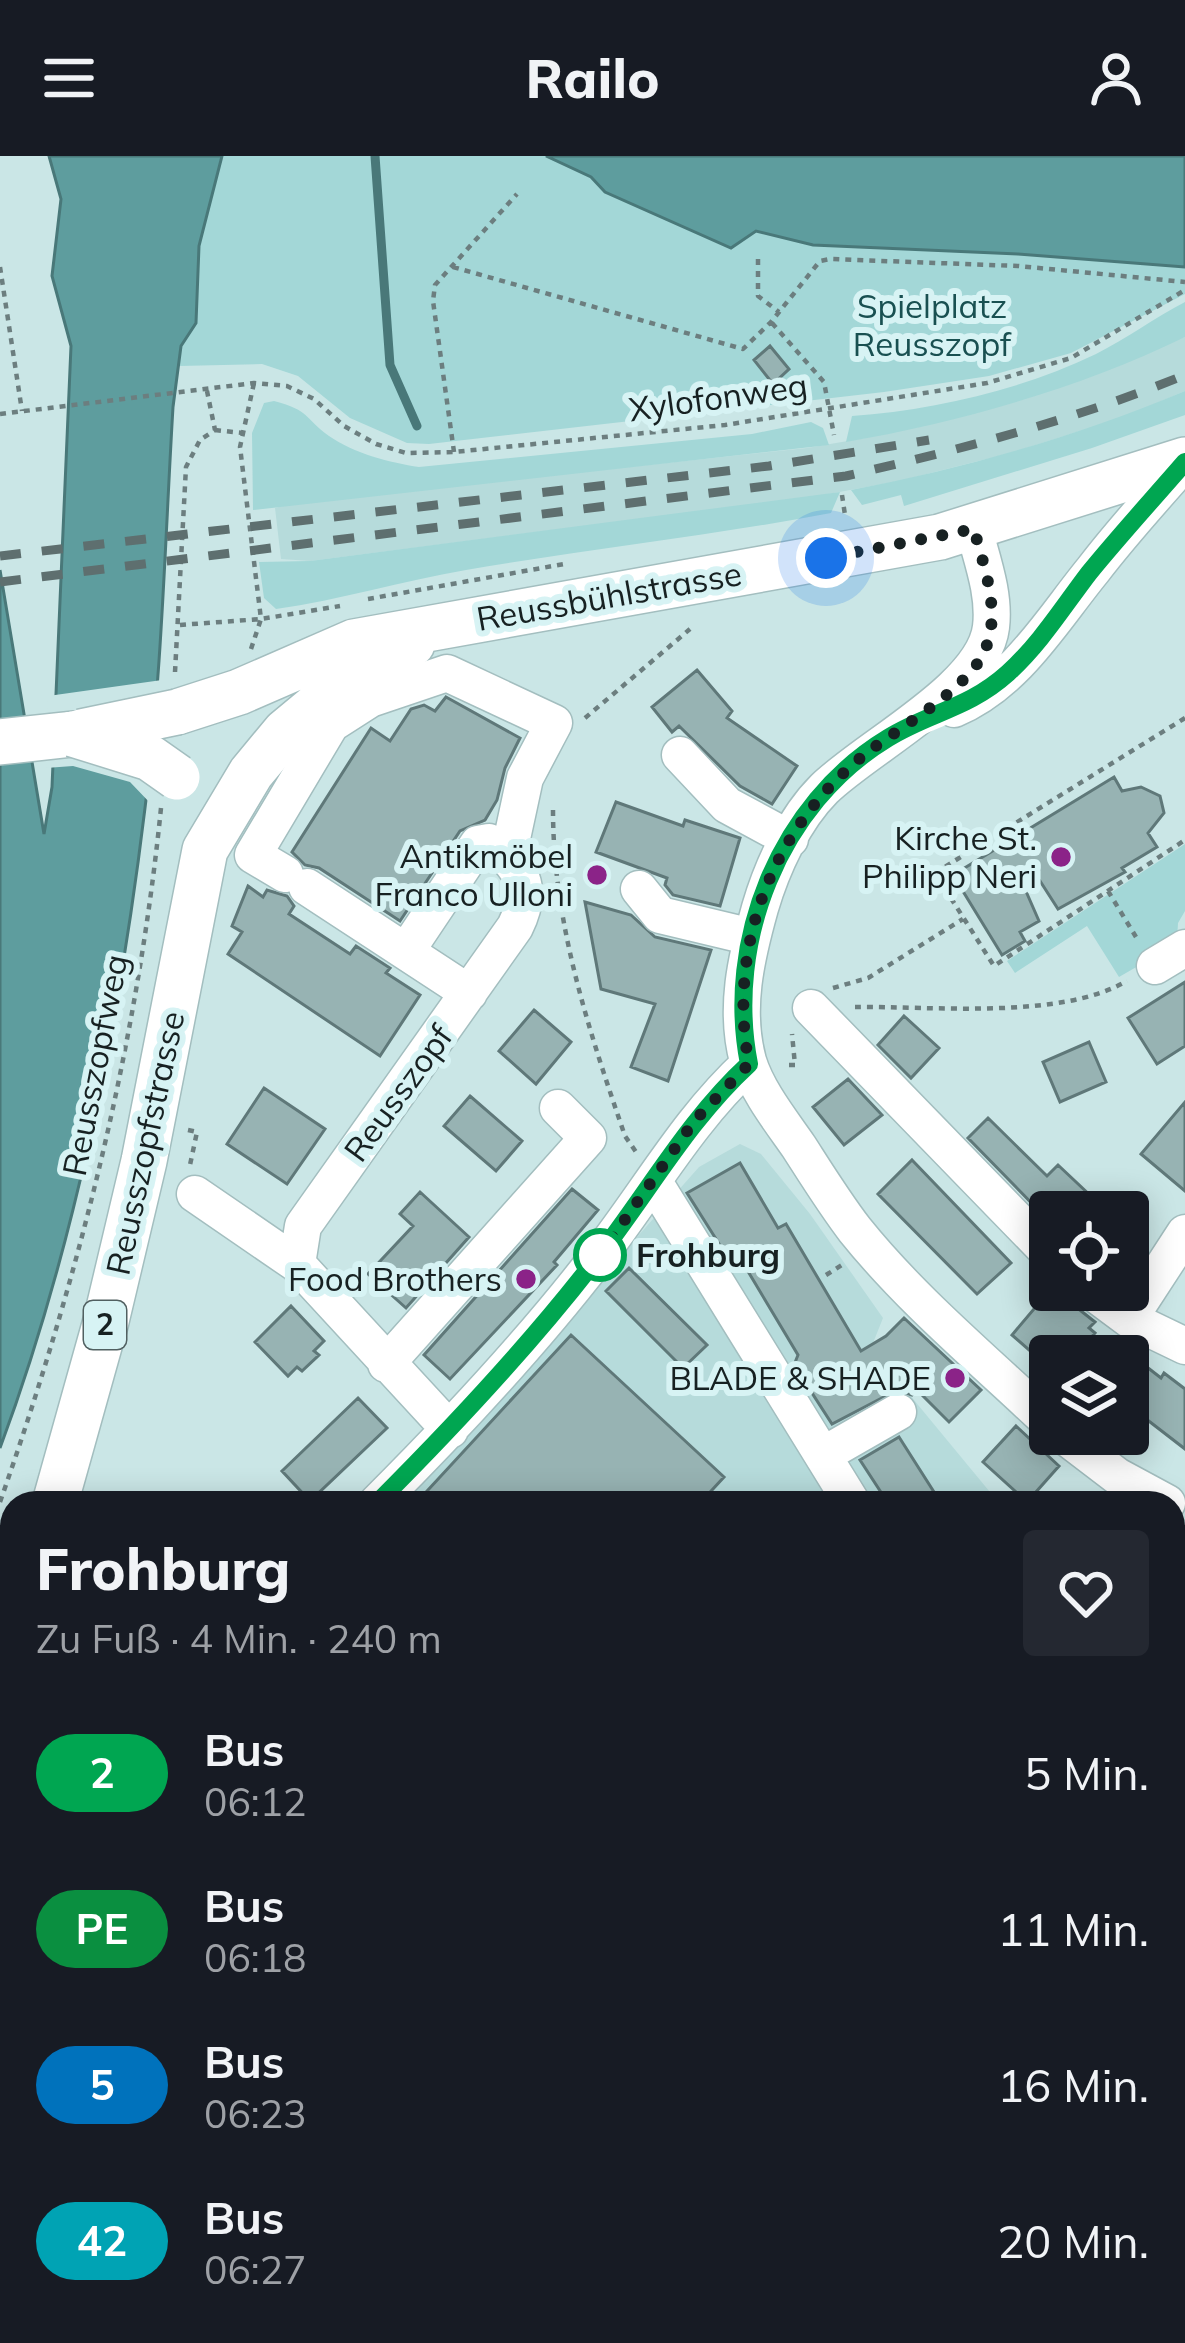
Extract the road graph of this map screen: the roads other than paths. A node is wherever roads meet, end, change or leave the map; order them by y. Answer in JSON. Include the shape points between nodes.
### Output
{"nodes":[{"id":1,"x":1185,"y":461,"type":"edge"},
{"id":2,"x":974,"y":529,"type":"junction"},
{"id":3,"x":450,"y":624,"type":"junction"},
{"id":4,"x":73,"y":734,"type":"junction"},
{"id":5,"x":890,"y":736,"type":"junction"},
{"id":6,"x":0,"y":742,"type":"edge"},
{"id":7,"x":680,"y":755,"type":"dead end"},
{"id":8,"x":790,"y":839,"type":"junction"},
{"id":9,"x":205,"y":850,"type":"junction"},
{"id":10,"x":508,"y":857,"type":"junction"},
{"id":11,"x":639,"y":889,"type":"dead end"},
{"id":12,"x":752,"y":937,"type":"junction"},
{"id":13,"x":407,"y":950,"type":"junction"},
{"id":14,"x":470,"y":993,"type":"junction"},
{"id":15,"x":816,"y":998,"type":"road end"},
{"id":16,"x":749,"y":1064,"type":"junction"},
{"id":17,"x":558,"y":1108,"type":"dead end"},
{"id":18,"x":192,"y":1180,"type":"road end"},
{"id":19,"x":655,"y":1182,"type":"junction"},
{"id":20,"x":1029,"y":1231,"type":"edge"},
{"id":21,"x":1185,"y":1233,"type":"edge"},
{"id":22,"x":297,"y":1264,"type":"junction"},
{"id":23,"x":1119,"y":1311,"type":"edge"},
{"id":24,"x":1129,"y":1318,"type":"junction"},
{"id":25,"x":1185,"y":1346,"type":"edge"},
{"id":26,"x":386,"y":1364,"type":"junction"},
{"id":27,"x":1029,"y":1403,"type":"edge"},
{"id":28,"x":898,"y":1412,"type":"dead end"},
{"id":29,"x":450,"y":1430,"type":"junction"},
{"id":30,"x":823,"y":1455,"type":"junction"},
{"id":31,"x":1090,"y":1455,"type":"edge"},
{"id":32,"x":58,"y":1491,"type":"edge"},
{"id":33,"x":389,"y":1491,"type":"edge"},
{"id":34,"x":845,"y":1491,"type":"edge"},
{"id":35,"x":1145,"y":1491,"type":"edge"}],
"edges":[{"from":1,"to":2,"type":"main road","name":"Reussbühlstrasse","number":"2"},
{"from":1,"to":5,"type":"street","via":[[1010,671],[975,700]]},
{"from":2,"to":3,"type":"main road","name":"Reussbühlstrasse","number":"2"},
{"from":2,"to":5,"type":"street","via":[[991,602],[984,654]]},
{"from":3,"to":4,"type":"main road","name":"Reussbühlstrasse","number":"2","bridge":true,"via":[[354,642],[239,692],[175,702]]},
{"from":3,"to":9,"type":"main road","name":"Reusszopfstrasse","number":"2","via":[[350,678],[297,720],[250,772]]},
{"from":4,"to":6,"type":"main road","number":"2"},
{"from":4,"to":9,"type":"main road","name":"Reusszopfstrasse","bridge":true,"via":[[150,758],[169,789],[192,800]]},
{"from":5,"to":8,"type":"street","via":[[821,792]]},
{"from":7,"to":8,"type":"street","via":[[727,806]]},
{"from":8,"to":12,"type":"street","via":[[768,879]]},
{"from":9,"to":32,"type":"main road","name":"Reusszopfstrasse","number":"2","via":[[144,1161]]},
{"from":10,"to":13,"type":"street","via":[[489,842],[478,844]]},
{"from":10,"to":13,"type":"street","via":[[525,778],[554,723],[447,673],[370,699],[331,724],[253,855]]},
{"from":10,"to":14,"type":"street","name":"Reusszopf","via":[[526,904]]},
{"from":11,"to":12,"type":"street","via":[[660,915]]},
{"from":12,"to":16,"type":"street","via":[[741,993]]},
{"from":13,"to":14,"type":"street"},
{"from":14,"to":22,"type":"street","name":"Reusszopf","via":[[303,1226]]},
{"from":15,"to":20,"type":"street"},
{"from":16,"to":19,"type":"street","via":[[695,1120]]},
{"from":16,"to":27,"type":"street","via":[[855,1230]]},
{"from":17,"to":26,"type":"street","via":[[588,1138]]},
{"from":18,"to":22,"type":"street"},
{"from":19,"to":29,"type":"street"},
{"from":19,"to":30,"type":"street"},
{"from":21,"to":24,"type":"street"},
{"from":22,"to":26,"type":"street"},
{"from":23,"to":24,"type":"street"},
{"from":24,"to":25,"type":"street"},
{"from":26,"to":29,"type":"street"},
{"from":28,"to":30,"type":"street"},
{"from":29,"to":33,"type":"street"},
{"from":30,"to":34,"type":"street"},
{"from":31,"to":35,"type":"street"}]}
